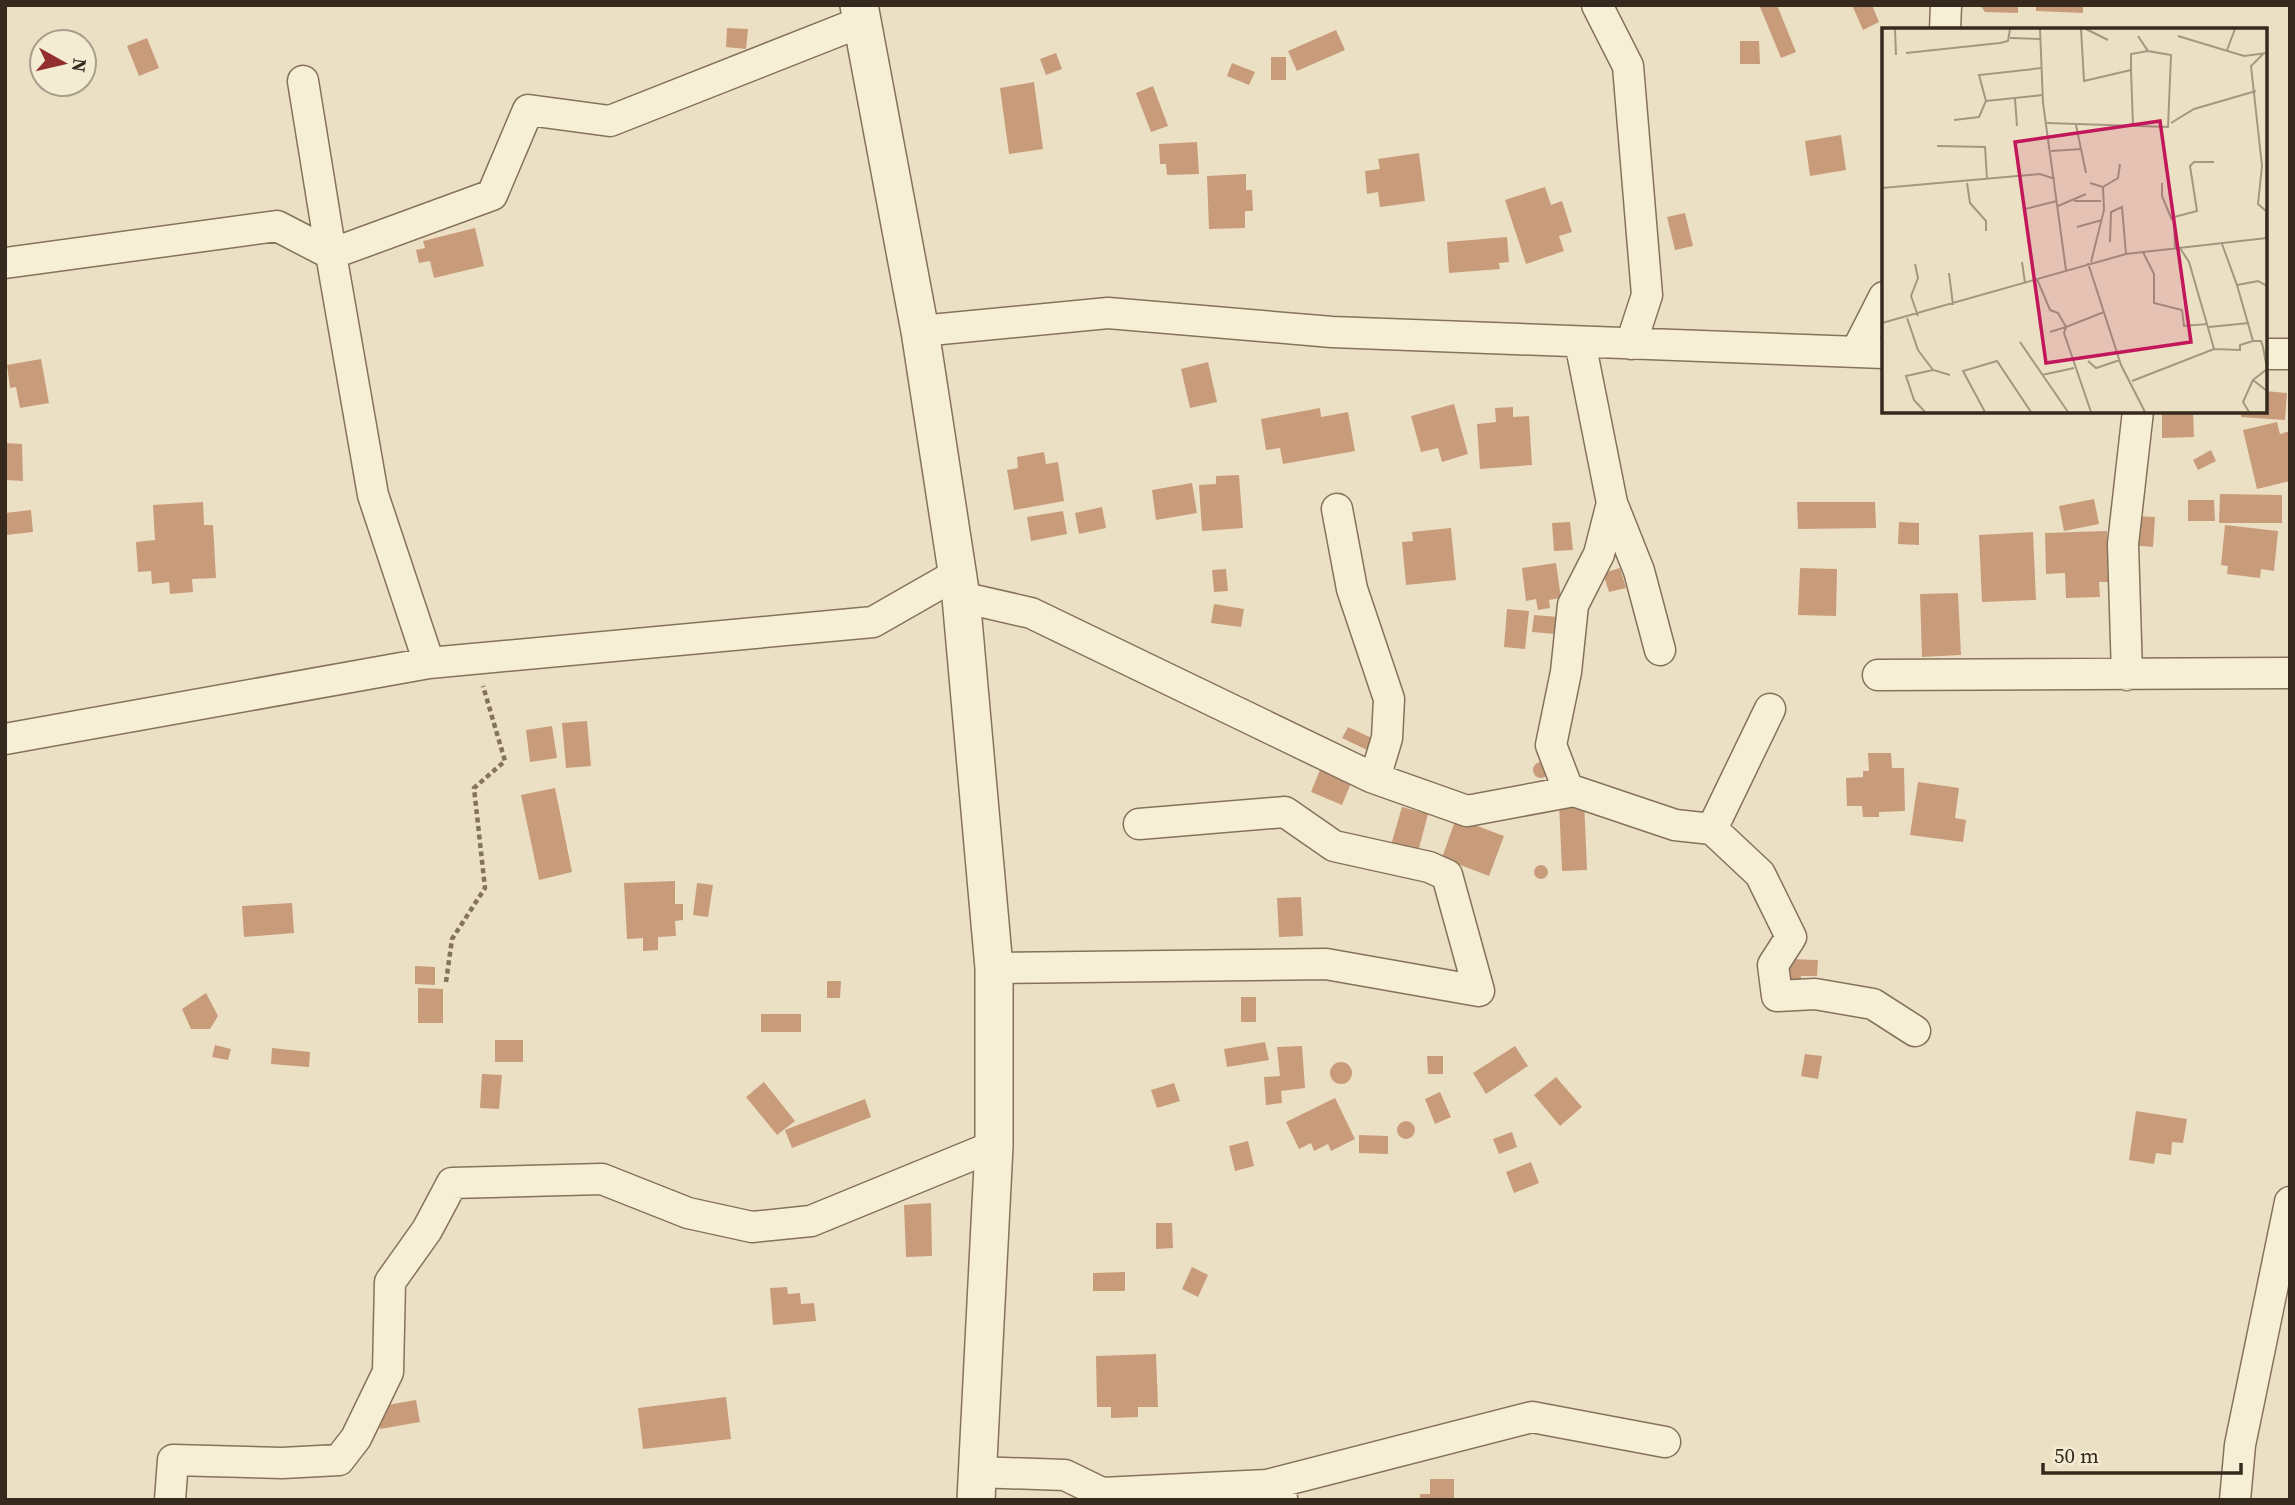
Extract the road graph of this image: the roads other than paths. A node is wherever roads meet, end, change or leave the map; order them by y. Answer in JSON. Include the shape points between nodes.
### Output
{"nodes":[{"id":1,"x":1597,"y":5,"type":"edge"},
{"id":2,"x":1946,"y":5,"type":"edge"},
{"id":3,"x":860,"y":13,"type":"edge"},
{"id":4,"x":1945,"y":28,"type":"edge"},
{"id":5,"x":303,"y":81,"type":"dead end"},
{"id":6,"x":331,"y":254,"type":"junction"},
{"id":7,"x":5,"y":263,"type":"edge"},
{"id":8,"x":1882,"y":306,"type":"edge"},
{"id":9,"x":920,"y":331,"type":"junction"},
{"id":10,"x":1580,"y":342,"type":"junction"},
{"id":11,"x":1631,"y":344,"type":"junction"},
{"id":12,"x":1870,"y":353,"type":"edge"},
{"id":13,"x":2267,"y":354,"type":"edge"},
{"id":14,"x":2290,"y":354,"type":"edge"},
{"id":15,"x":2138,"y":413,"type":"edge"},
{"id":16,"x":1612,"y":503,"type":"junction"},
{"id":17,"x":1337,"y":509,"type":"dead end"},
{"id":18,"x":959,"y":586,"type":"junction"},
{"id":19,"x":1660,"y":650,"type":"dead end"},
{"id":20,"x":429,"y":663,"type":"junction"},
{"id":21,"x":2290,"y":673,"type":"edge"},
{"id":22,"x":1878,"y":675,"type":"dead end"},
{"id":23,"x":2127,"y":676,"type":"junction"},
{"id":24,"x":1770,"y":709,"type":"dead end"},
{"id":25,"x":5,"y":739,"type":"edge"},
{"id":26,"x":1376,"y":778,"type":"junction"},
{"id":27,"x":1569,"y":792,"type":"junction"},
{"id":28,"x":1139,"y":824,"type":"dead end"},
{"id":29,"x":1712,"y":829,"type":"junction"},
{"id":30,"x":994,"y":968,"type":"junction"},
{"id":31,"x":1915,"y":1031,"type":"dead end"},
{"id":32,"x":994,"y":1146,"type":"junction"},
{"id":33,"x":2289,"y":1219,"type":"edge"},
{"id":34,"x":1665,"y":1443,"type":"dead end"},
{"id":35,"x":976,"y":1486,"type":"edge"},
{"id":36,"x":1276,"y":1493,"type":"edge"},
{"id":37,"x":170,"y":1500,"type":"edge"},
{"id":38,"x":2235,"y":1500,"type":"edge"}],
"edges":[{"from":1,"to":11,"type":"street","via":[[1628,66],[1647,295]]},
{"from":2,"to":4,"type":"street"},
{"from":3,"to":6,"type":"street","via":[[610,121],[528,110],[492,195]]},
{"from":3,"to":9,"type":"street"},
{"from":5,"to":6,"type":"street"},
{"from":6,"to":7,"type":"street","via":[[277,226]]},
{"from":6,"to":20,"type":"street","via":[[373,495]]},
{"from":8,"to":12,"type":"street"},
{"from":9,"to":10,"type":"street","via":[[1108,313],[1332,332]]},
{"from":9,"to":18,"type":"street"},
{"from":10,"to":11,"type":"street"},
{"from":10,"to":16,"type":"street"},
{"from":11,"to":12,"type":"street"},
{"from":13,"to":14,"type":"street"},
{"from":15,"to":23,"type":"street","via":[[2123,544]]},
{"from":16,"to":19,"type":"street","via":[[1639,571]]},
{"from":16,"to":27,"type":"street","via":[[1599,554],[1573,605],[1566,672],[1551,744]]},
{"from":17,"to":26,"type":"street","via":[[1352,589],[1389,699],[1387,738]]},
{"from":18,"to":20,"type":"street","via":[[873,622]]},
{"from":18,"to":26,"type":"street","via":[[1031,613]]},
{"from":18,"to":30,"type":"street"},
{"from":20,"to":25,"type":"street"},
{"from":21,"to":23,"type":"street"},
{"from":22,"to":23,"type":"street"},
{"from":24,"to":29,"type":"street"},
{"from":26,"to":27,"type":"street","via":[[1467,811]]},
{"from":27,"to":29,"type":"street","via":[[1675,825]]},
{"from":28,"to":30,"type":"street","via":[[1285,812],[1334,846],[1447,874],[1479,991],[1326,964]]},
{"from":29,"to":31,"type":"street","via":[[1760,874],[1791,937],[1773,965],[1777,996],[1815,994],[1874,1004]]},
{"from":30,"to":32,"type":"street"},
{"from":32,"to":35,"type":"street"},
{"from":32,"to":37,"type":"street","via":[[811,1221],[752,1227],[688,1213],[602,1179],[452,1183],[427,1230],[390,1282],[388,1372],[356,1438],[340,1460],[173,1460]]},
{"from":33,"to":38,"type":"street","via":[[2240,1445]]},
{"from":34,"to":36,"type":"street","via":[[1532,1417],[1438,1444],[1323,1468]]},
{"from":35,"to":36,"type":"street","via":[[1065,1475],[1102,1493]]}]}
